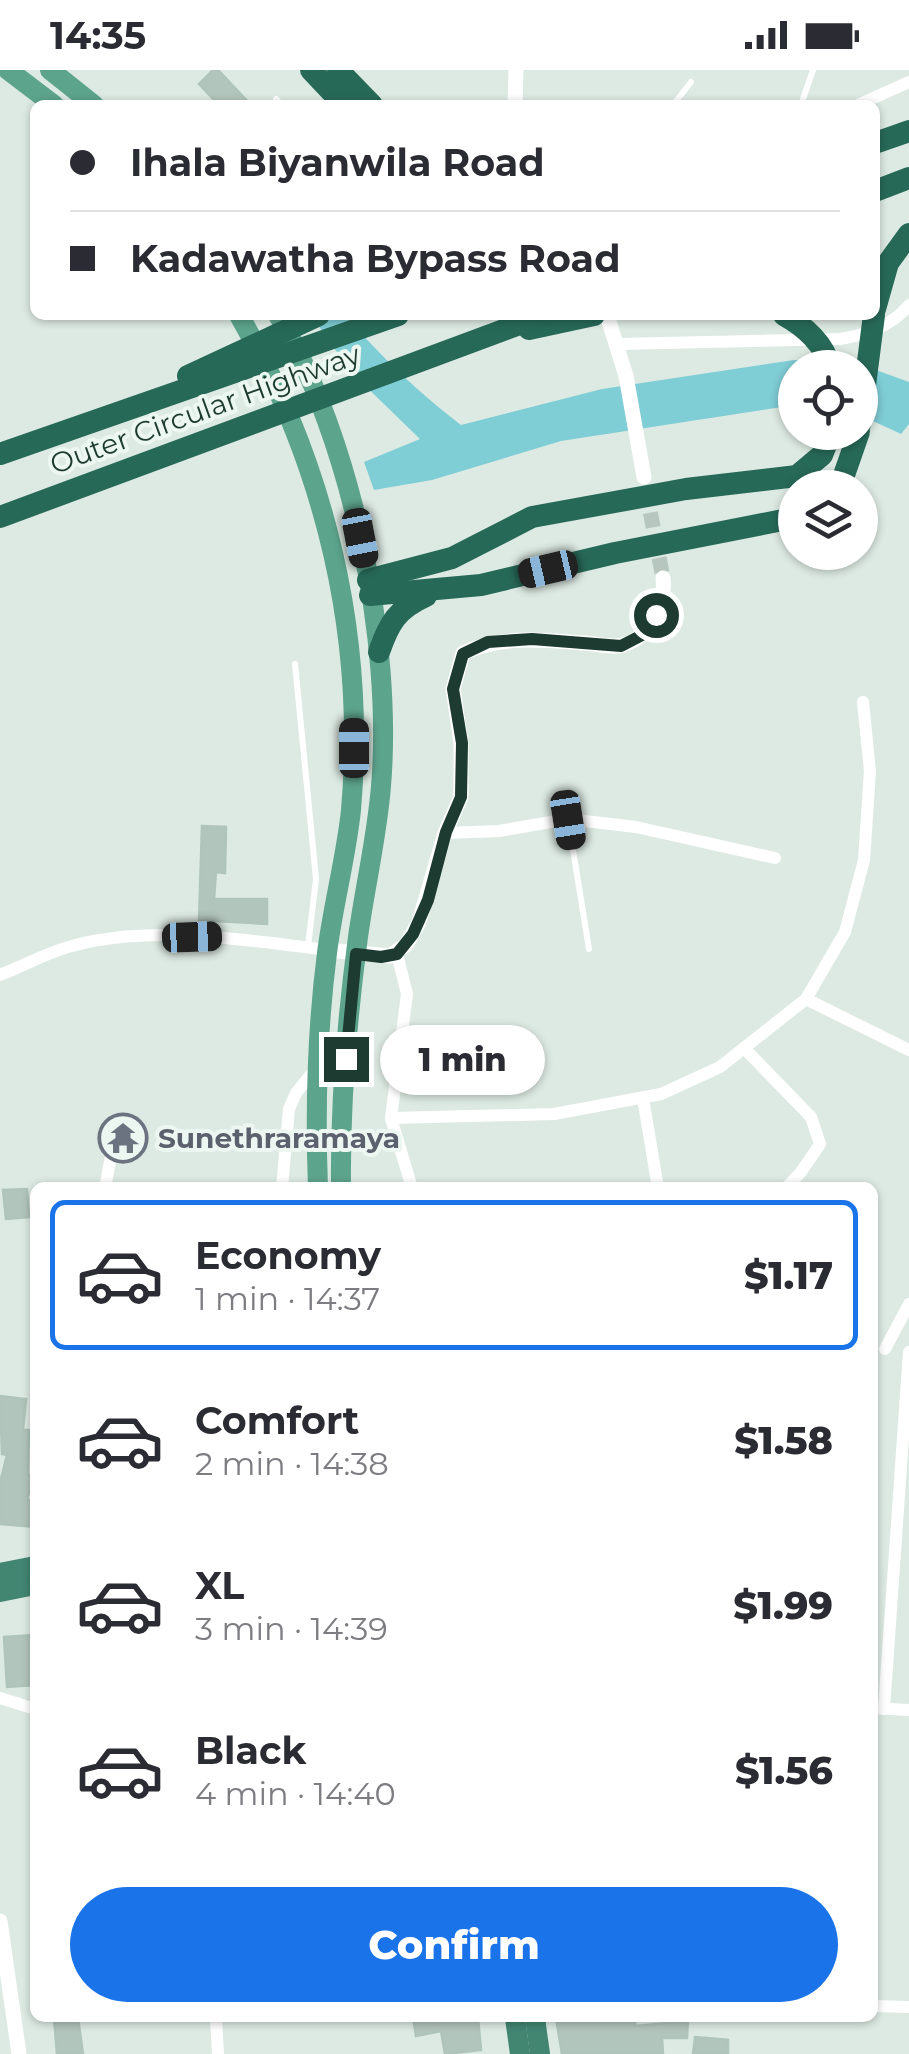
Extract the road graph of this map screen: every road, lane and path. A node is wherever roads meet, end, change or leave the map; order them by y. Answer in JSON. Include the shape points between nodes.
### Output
{"nodes":[{"id":1,"x":8,"y":70,"type":"edge"},
{"id":2,"x":50,"y":70,"type":"edge"},
{"id":3,"x":516,"y":70,"type":"edge"},
{"id":4,"x":813,"y":70,"type":"edge"},
{"id":5,"x":323,"y":73,"type":"edge"},
{"id":6,"x":691,"y":82,"type":"dead end"},
{"id":7,"x":909,"y":82,"type":"edge"},
{"id":8,"x":47,"y":100,"type":"edge"},
{"id":9,"x":88,"y":100,"type":"edge"},
{"id":10,"x":341,"y":100,"type":"edge"},
{"id":11,"x":364,"y":100,"type":"edge"},
{"id":12,"x":515,"y":100,"type":"edge"},
{"id":13,"x":677,"y":100,"type":"edge"},
{"id":14,"x":803,"y":100,"type":"edge"},
{"id":15,"x":869,"y":100,"type":"edge"},
{"id":16,"x":909,"y":119,"type":"edge"},
{"id":17,"x":880,"y":128,"type":"edge"},
{"id":18,"x":909,"y":131,"type":"edge"},
{"id":19,"x":880,"y":141,"type":"edge"},
{"id":20,"x":909,"y":178,"type":"edge"},
{"id":21,"x":880,"y":189,"type":"edge"},
{"id":22,"x":909,"y":234,"type":"edge"},
{"id":23,"x":880,"y":291,"type":"edge"},
{"id":24,"x":909,"y":306,"type":"edge"},
{"id":25,"x":242,"y":320,"type":"edge"},
{"id":26,"x":281,"y":320,"type":"edge"},
{"id":27,"x":308,"y":320,"type":"edge"},
{"id":28,"x":384,"y":320,"type":"edge"},
{"id":29,"x":531,"y":320,"type":"edge"},
{"id":30,"x":571,"y":320,"type":"edge"},
{"id":31,"x":609,"y":320,"type":"edge"},
{"id":32,"x":793,"y":320,"type":"edge"},
{"id":33,"x":873,"y":320,"type":"edge"},
{"id":34,"x":476,"y":341,"type":"junction"},
{"id":35,"x":617,"y":344,"type":"junction"},
{"id":36,"x":822,"y":350,"type":"edge"},
{"id":37,"x":869,"y":350,"type":"edge"},
{"id":38,"x":66,"y":430,"type":"junction"},
{"id":39,"x":824,"y":450,"type":"edge"},
{"id":40,"x":0,"y":454,"type":"edge"},
{"id":41,"x":644,"y":477,"type":"tunnel mouth"},
{"id":42,"x":0,"y":516,"type":"edge"},
{"id":43,"x":778,"y":521,"type":"edge"},
{"id":44,"x":663,"y":578,"type":"tunnel mouth"},
{"id":45,"x":369,"y":588,"type":"junction"},
{"id":46,"x":438,"y":591,"type":"junction"},
{"id":47,"x":343,"y":592,"type":"junction"},
{"id":48,"x":380,"y":652,"type":"junction"},
{"id":49,"x":296,"y":664,"type":"dead end"},
{"id":50,"x":863,"y":702,"type":"dead end"},
{"id":51,"x":568,"y":820,"type":"junction"},
{"id":52,"x":446,"y":832,"type":"junction"},
{"id":53,"x":775,"y":858,"type":"dead end"},
{"id":54,"x":318,"y":949,"type":"junction"},
{"id":55,"x":589,"y":949,"type":"dead end"},
{"id":56,"x":356,"y":954,"type":"junction"},
{"id":57,"x":397,"y":954,"type":"junction"},
{"id":58,"x":0,"y":975,"type":"edge"},
{"id":59,"x":806,"y":1000,"type":"junction"},
{"id":60,"x":745,"y":1049,"type":"junction"},
{"id":61,"x":909,"y":1050,"type":"edge"},
{"id":62,"x":317,"y":1066,"type":"junction"},
{"id":63,"x":643,"y":1098,"type":"junction"},
{"id":64,"x":390,"y":1118,"type":"junction"},
{"id":65,"x":112,"y":1151,"type":"dead end"},
{"id":66,"x":106,"y":1182,"type":"edge"},
{"id":67,"x":282,"y":1182,"type":"edge"},
{"id":68,"x":318,"y":1182,"type":"edge"},
{"id":69,"x":342,"y":1182,"type":"edge"},
{"id":70,"x":410,"y":1182,"type":"edge"},
{"id":71,"x":657,"y":1182,"type":"edge"},
{"id":72,"x":792,"y":1182,"type":"edge"},
{"id":73,"x":909,"y":1304,"type":"edge"},
{"id":74,"x":879,"y":1348,"type":"edge"},
{"id":75,"x":909,"y":1351,"type":"edge"},
{"id":76,"x":30,"y":1567,"type":"edge"},
{"id":77,"x":0,"y":1573,"type":"edge"},
{"id":78,"x":30,"y":1586,"type":"edge"},
{"id":79,"x":0,"y":1592,"type":"edge"},
{"id":80,"x":0,"y":1698,"type":"edge"},
{"id":81,"x":30,"y":1707,"type":"edge"},
{"id":82,"x":878,"y":1708,"type":"edge"},
{"id":83,"x":909,"y":1710,"type":"edge"},
{"id":84,"x":0,"y":1921,"type":"edge"},
{"id":85,"x":3,"y":1963,"type":"edge"},
{"id":86,"x":878,"y":2006,"type":"edge"},
{"id":87,"x":909,"y":2007,"type":"edge"},
{"id":88,"x":216,"y":2022,"type":"edge"},
{"id":89,"x":516,"y":2022,"type":"edge"},
{"id":90,"x":536,"y":2022,"type":"edge"},
{"id":91,"x":19,"y":2054,"type":"edge"},
{"id":92,"x":218,"y":2054,"type":"edge"},
{"id":93,"x":520,"y":2054,"type":"edge"},
{"id":94,"x":540,"y":2054,"type":"edge"}],
"edges":[{"from":1,"to":8,"type":"main road"},
{"from":2,"to":9,"type":"main road"},
{"from":3,"to":12,"type":"street"},
{"from":4,"to":14,"type":"lane"},
{"from":5,"to":10,"type":"highway"},
{"from":5,"to":11,"type":"highway"},
{"from":6,"to":13,"type":"lane"},
{"from":7,"to":15,"type":"street"},
{"from":16,"to":17,"type":"highway"},
{"from":18,"to":19,"type":"highway"},
{"from":20,"to":21,"type":"highway"},
{"from":22,"to":23,"type":"highway","via":[[888,263]]},
{"from":24,"to":35,"type":"street","via":[[867,334],[840,340]]},
{"from":25,"to":47,"type":"main road","via":[[306,460]]},
{"from":26,"to":45,"type":"main road","via":[[321,408]]},
{"from":27,"to":38,"type":"highway"},
{"from":28,"to":38,"type":"highway","name":"Outer Circular Highway"},
{"from":29,"to":34,"type":"highway","name":"Outer Circular Highway"},
{"from":30,"to":34,"type":"highway"},
{"from":31,"to":35,"type":"street"},
{"from":32,"to":36,"type":"highway"},
{"from":33,"to":37,"type":"highway"},
{"from":34,"to":42,"type":"highway","name":"Outer Circular Highway"},
{"from":35,"to":41,"type":"street"},
{"from":38,"to":40,"type":"highway","name":"Outer Circular Highway"},
{"from":39,"to":45,"type":"highway","via":[[797,476],[776,481],[532,516],[452,558]]},
{"from":43,"to":46,"type":"highway"},
{"from":44,"to":52,"type":"street","via":[[665,597],[646,633],[621,646],[532,639],[488,642],[463,654],[453,689],[461,797]]},
{"from":45,"to":46,"type":"highway"},
{"from":45,"to":47,"type":"main road"},
{"from":45,"to":48,"type":"main road"},
{"from":46,"to":48,"type":"highway","via":[[398,612]]},
{"from":47,"to":54,"type":"main road","via":[[352,672],[350,815]]},
{"from":48,"to":56,"type":"main road","via":[[382,782]]},
{"from":49,"to":54,"type":"lane"},
{"from":50,"to":59,"type":"street","via":[[870,771],[864,860],[845,932]]},
{"from":51,"to":52,"type":"street"},
{"from":51,"to":53,"type":"street","via":[[636,827]]},
{"from":51,"to":55,"type":"lane"},
{"from":52,"to":57,"type":"street","via":[[419,922]]},
{"from":54,"to":56,"type":"street"},
{"from":54,"to":58,"type":"street","via":[[229,936],[117,938],[71,946]]},
{"from":54,"to":62,"type":"main road"},
{"from":56,"to":57,"type":"street"},
{"from":56,"to":69,"type":"main road"},
{"from":57,"to":64,"type":"street","via":[[407,994]]},
{"from":59,"to":60,"type":"street"},
{"from":59,"to":61,"type":"street"},
{"from":60,"to":63,"type":"street","via":[[720,1067]]},
{"from":60,"to":72,"type":"street","via":[[810,1117],[820,1144]]},
{"from":62,"to":67,"type":"street","via":[[288,1109]]},
{"from":62,"to":68,"type":"main road"},
{"from":63,"to":64,"type":"street","via":[[554,1114]]},
{"from":63,"to":71,"type":"street"},
{"from":64,"to":70,"type":"street"},
{"from":65,"to":66,"type":"street"},
{"from":73,"to":74,"type":"street"},
{"from":74,"to":75,"type":"street"},
{"from":75,"to":82,"type":"street"},
{"from":76,"to":77,"type":"highway"},
{"from":78,"to":79,"type":"highway"},
{"from":80,"to":81,"type":"street"},
{"from":82,"to":83,"type":"street"},
{"from":84,"to":85,"type":"street"},
{"from":85,"to":91,"type":"street"},
{"from":86,"to":87,"type":"street"},
{"from":88,"to":92,"type":"street"},
{"from":89,"to":93,"type":"highway"},
{"from":90,"to":94,"type":"highway"}]}
